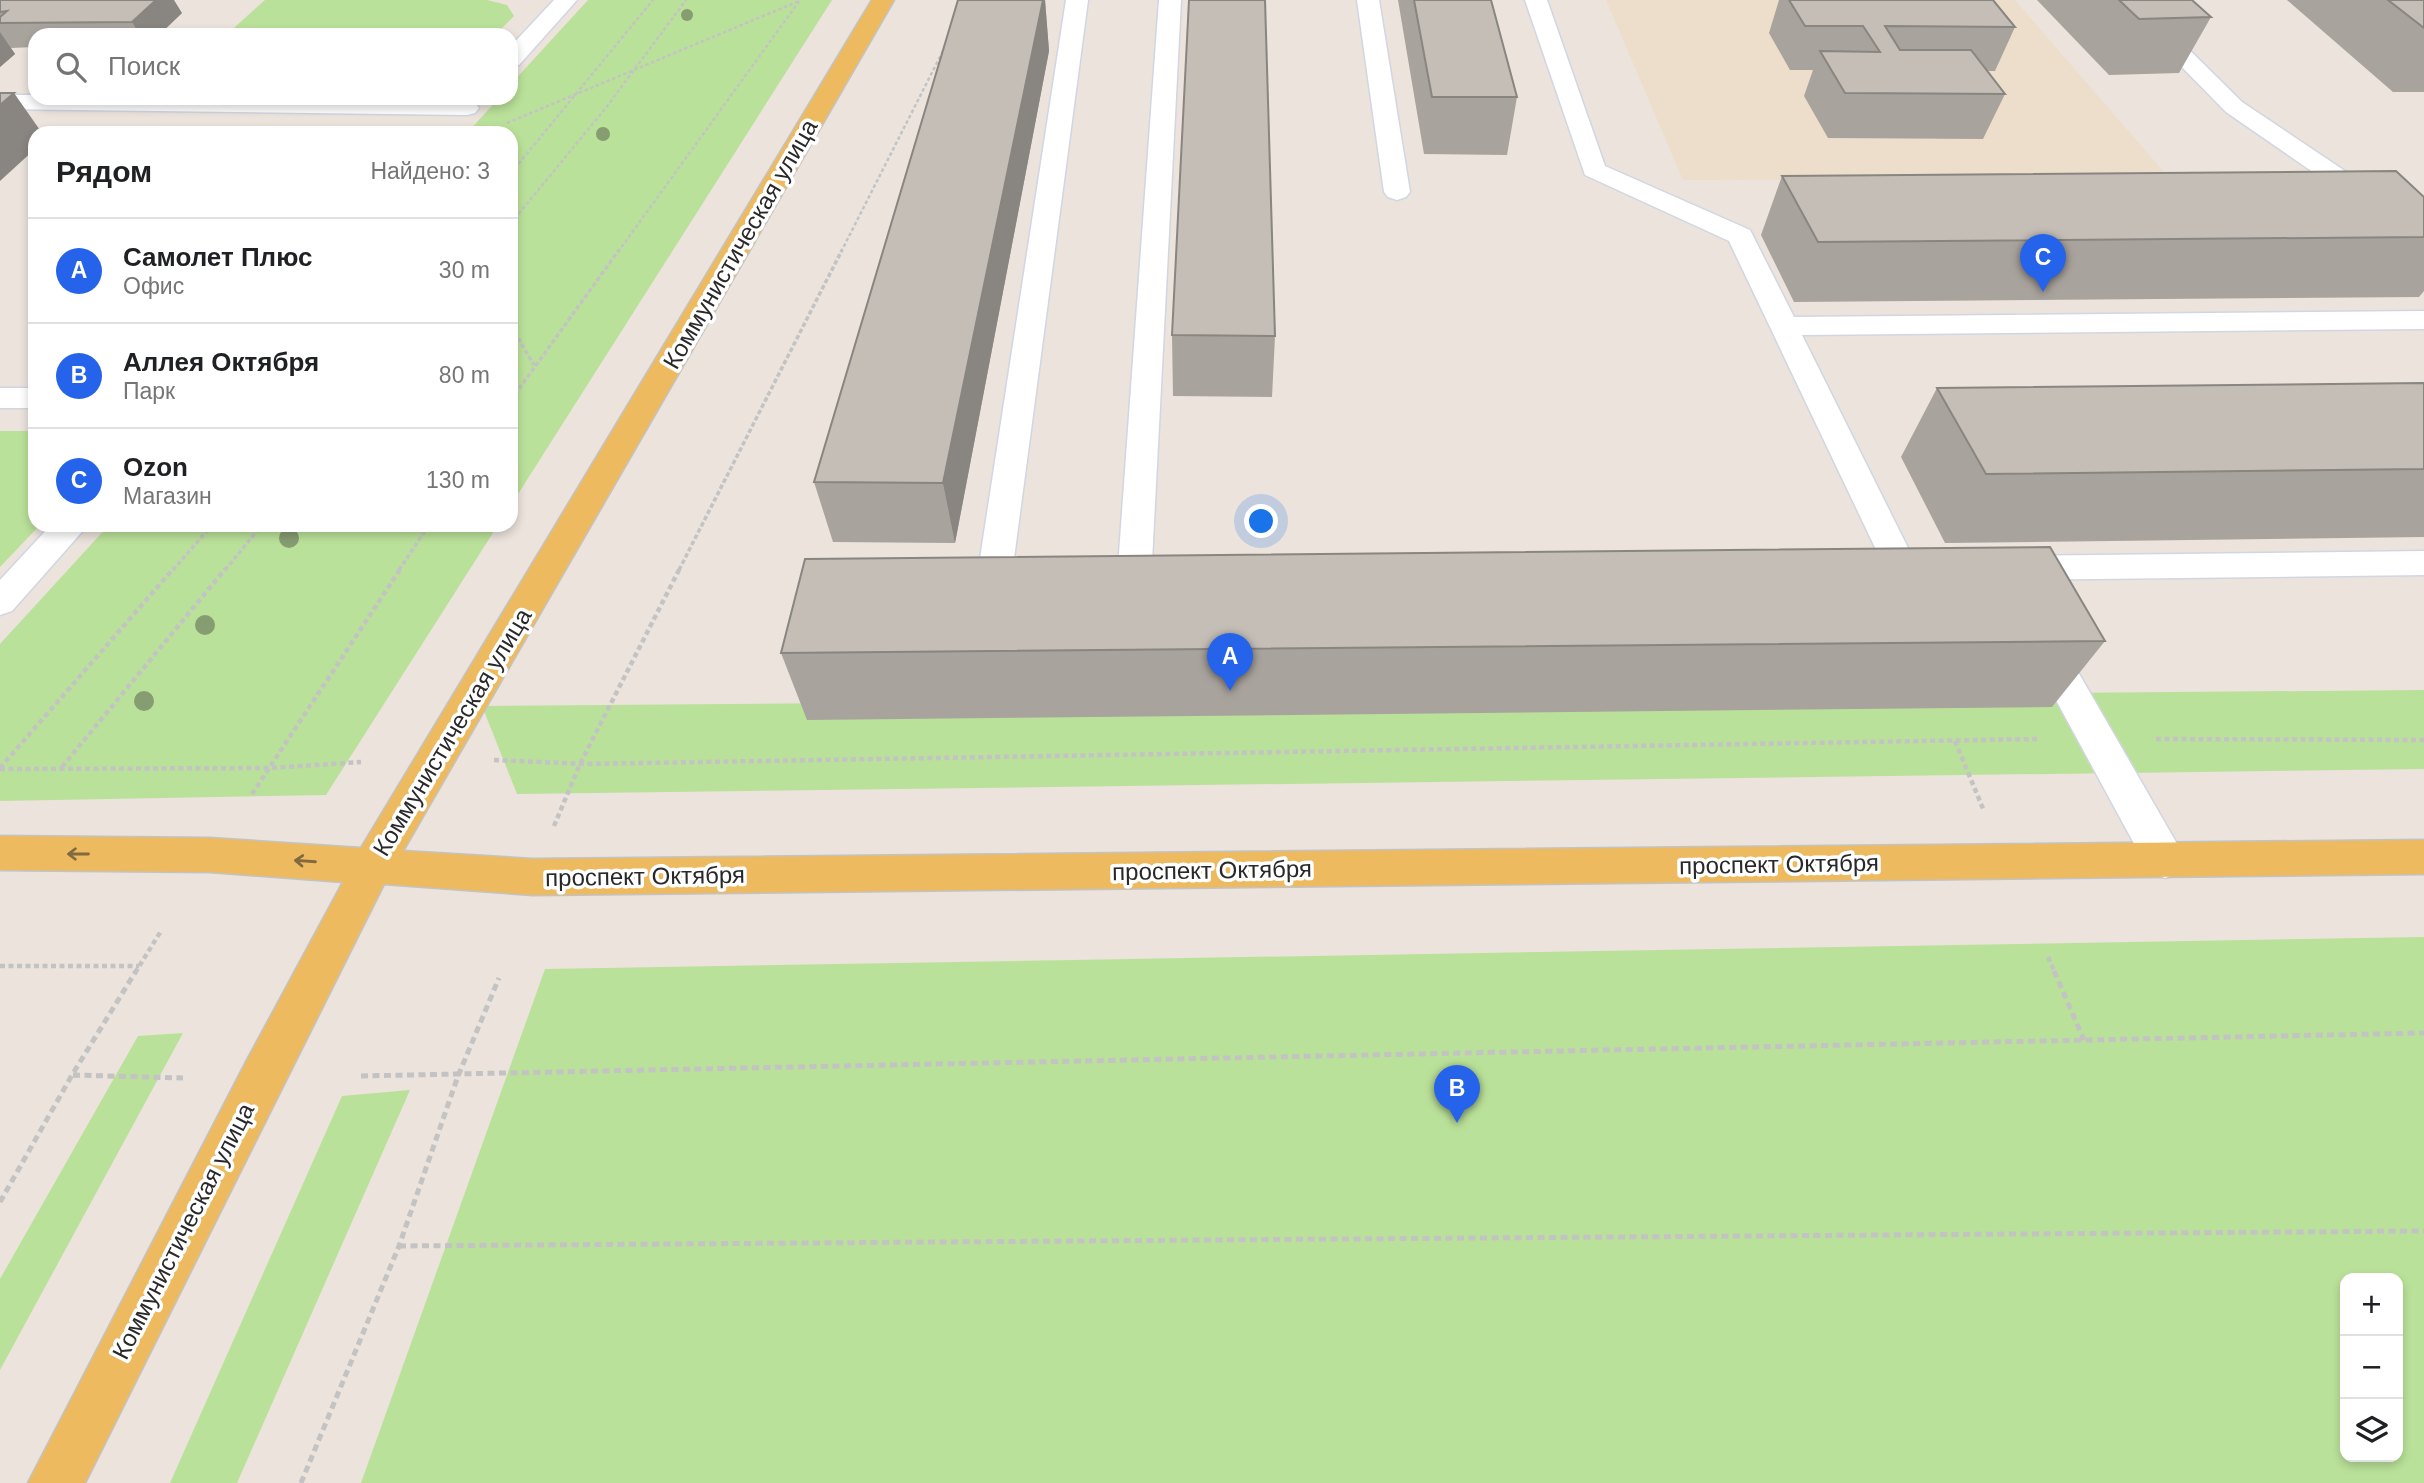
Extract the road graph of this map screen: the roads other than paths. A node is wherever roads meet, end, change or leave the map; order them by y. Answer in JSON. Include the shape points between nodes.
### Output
{"nodes":[{"id":1,"x":566,"y":0,"type":"edge"},
{"id":2,"x":883,"y":0,"type":"edge"},
{"id":3,"x":1077,"y":0,"type":"edge"},
{"id":4,"x":1170,"y":0,"type":"edge"},
{"id":5,"x":1368,"y":0,"type":"edge"},
{"id":6,"x":1536,"y":0,"type":"edge"},
{"id":7,"x":2127,"y":0,"type":"edge"},
{"id":8,"x":518,"y":52,"type":"edge"},
{"id":9,"x":0,"y":102,"type":"edge"},
{"id":10,"x":28,"y":102,"type":"edge"},
{"id":11,"x":469,"y":105,"type":"edge"},
{"id":12,"x":450,"y":126,"type":"edge"},
{"id":13,"x":1397,"y":192,"type":"dead end"},
{"id":14,"x":2424,"y":236,"type":"edge"},
{"id":15,"x":2424,"y":320,"type":"edge"},
{"id":16,"x":1784,"y":326,"type":"junction"},
{"id":17,"x":0,"y":398,"type":"edge"},
{"id":18,"x":28,"y":398,"type":"edge"},
{"id":19,"x":65,"y":532,"type":"edge"},
{"id":20,"x":2424,"y":563,"type":"edge"},
{"id":21,"x":1900,"y":568,"type":"edge"},
{"id":22,"x":1050,"y":579,"type":"edge"},
{"id":23,"x":1134,"y":580,"type":"edge"},
{"id":24,"x":0,"y":603,"type":"edge"},
{"id":25,"x":0,"y":853,"type":"edge"},
{"id":26,"x":2424,"y":857,"type":"edge"},
{"id":27,"x":2165,"y":861,"type":"junction"},
{"id":28,"x":373,"y":865,"type":"junction"},
{"id":29,"x":55,"y":1483,"type":"edge"}],
"edges":[{"from":1,"to":8,"type":"lane"},
{"from":2,"to":28,"type":"main road","name":"Коммунистическая улица"},
{"from":3,"to":22,"type":"lane","via":[[994,578]]},
{"from":4,"to":23,"type":"lane"},
{"from":5,"to":13,"type":"lane"},
{"from":6,"to":16,"type":"lane","via":[[1594,170],[1740,236]]},
{"from":7,"to":14,"type":"lane","via":[[2234,107]]},
{"from":9,"to":10,"type":"lane"},
{"from":11,"to":12,"type":"lane"},
{"from":15,"to":16,"type":"lane"},
{"from":16,"to":21,"type":"lane"},
{"from":17,"to":18,"type":"lane"},
{"from":19,"to":24,"type":"lane"},
{"from":20,"to":27,"type":"lane","via":[[1989,568],[2025,610]]},
{"from":28,"to":25,"type":"main road","name":"проспект Октября","one_way":true,"via":[[210,855]]},
{"from":26,"to":27,"type":"main road","name":"проспект Октября"},
{"from":27,"to":28,"type":"main road","name":"проспект Октября","via":[[533,877]]},
{"from":28,"to":29,"type":"main road","name":"Коммунистическая улица"}]}
